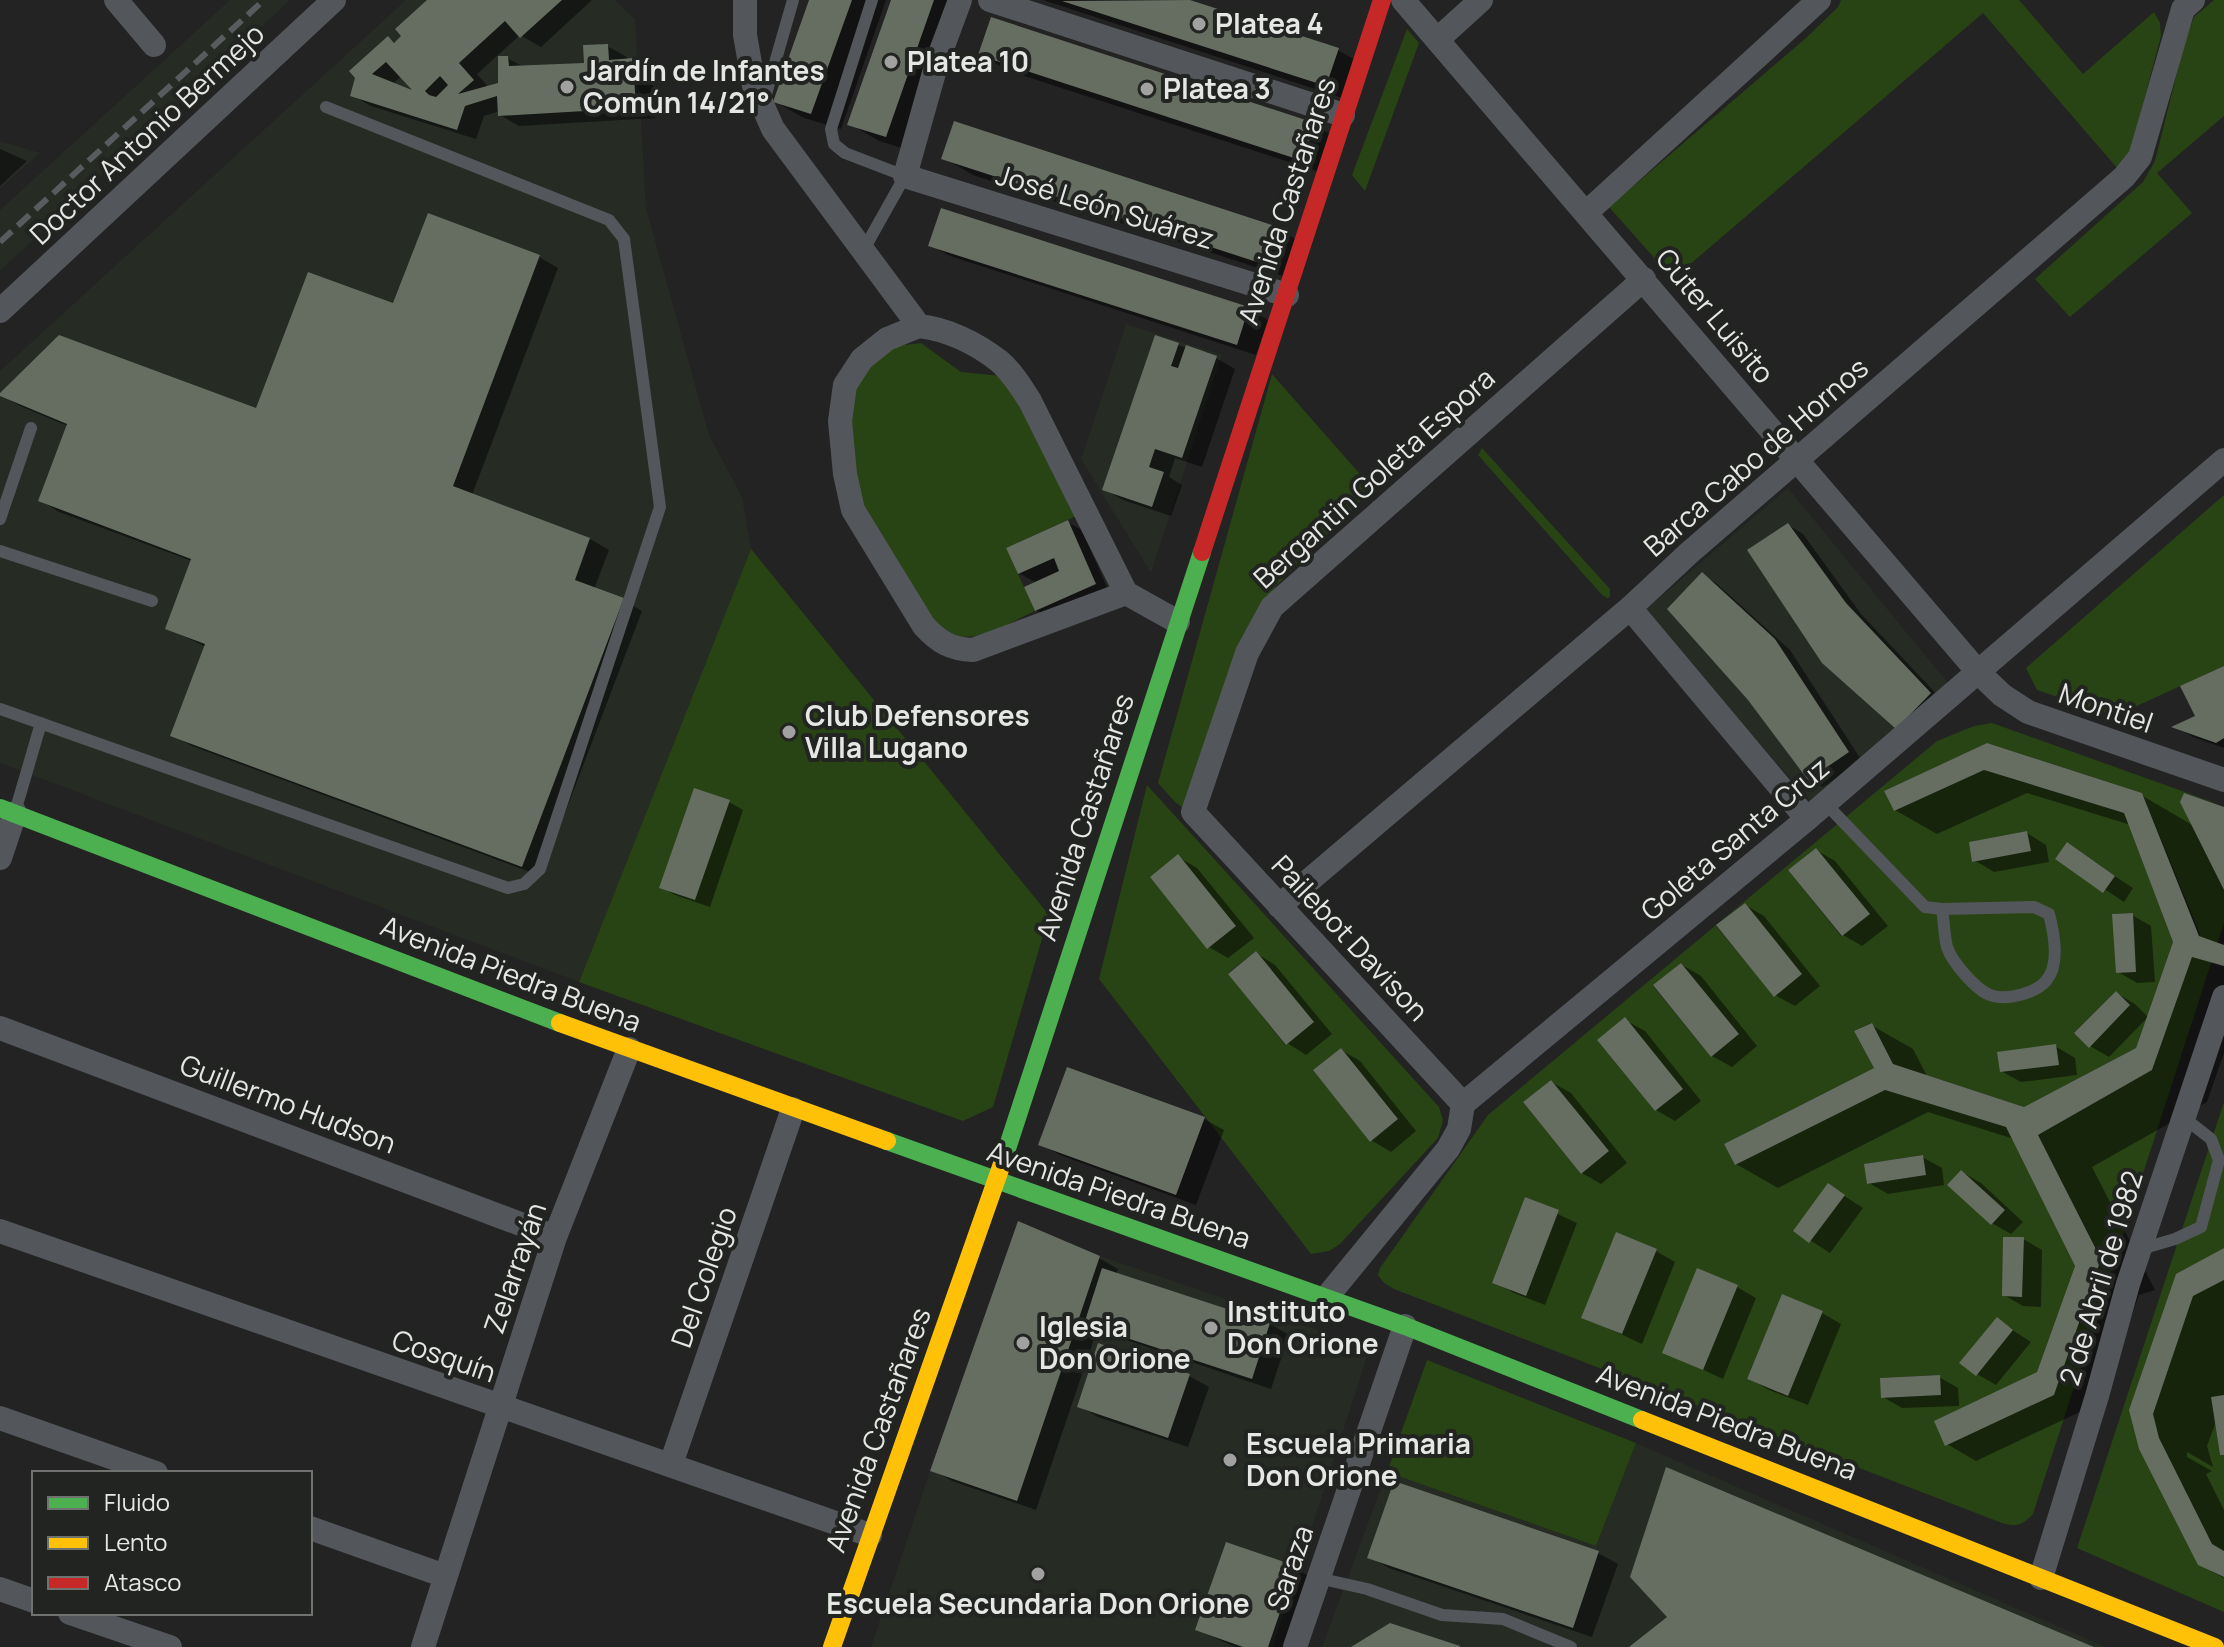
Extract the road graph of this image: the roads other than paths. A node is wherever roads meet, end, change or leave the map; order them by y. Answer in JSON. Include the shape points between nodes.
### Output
{"nodes":[{"id":1,"x":116,"y":0,"type":"edge"},
{"id":2,"x":334,"y":0,"type":"edge"},
{"id":3,"x":745,"y":0,"type":"edge"},
{"id":4,"x":793,"y":0,"type":"edge"},
{"id":5,"x":872,"y":0,"type":"edge"},
{"id":6,"x":960,"y":0,"type":"edge"},
{"id":7,"x":990,"y":0,"type":"edge"},
{"id":8,"x":1481,"y":0,"type":"edge"},
{"id":9,"x":1819,"y":0,"type":"edge"},
{"id":10,"x":2193,"y":0,"type":"edge"},
{"id":11,"x":1382,"y":1,"type":"edge"},
{"id":12,"x":1438,"y":39,"type":"junction"},
{"id":13,"x":154,"y":45,"type":"dead end"},
{"id":14,"x":762,"y":105,"type":"junction"},
{"id":15,"x":326,"y":107,"type":"dead end"},
{"id":16,"x":1343,"y":115,"type":"junction"},
{"id":17,"x":905,"y":176,"type":"junction"},
{"id":18,"x":1587,"y":212,"type":"junction"},
{"id":19,"x":863,"y":251,"type":"junction"},
{"id":20,"x":1644,"y":279,"type":"junction"},
{"id":21,"x":1287,"y":295,"type":"junction"},
{"id":22,"x":0,"y":311,"type":"edge"},
{"id":23,"x":919,"y":326,"type":"junction"},
{"id":24,"x":31,"y":428,"type":"dead end"},
{"id":25,"x":1799,"y":460,"type":"junction"},
{"id":26,"x":2224,"y":460,"type":"edge"},
{"id":27,"x":0,"y":519,"type":"edge"},
{"id":28,"x":0,"y":551,"type":"edge"},
{"id":29,"x":1126,"y":593,"type":"junction"},
{"id":30,"x":152,"y":601,"type":"dead end"},
{"id":31,"x":1630,"y":608,"type":"junction"},
{"id":32,"x":1178,"y":622,"type":"junction"},
{"id":33,"x":1979,"y":673,"type":"junction"},
{"id":34,"x":0,"y":709,"type":"edge"},
{"id":35,"x":41,"y":723,"type":"junction"},
{"id":36,"x":2224,"y":780,"type":"edge"},
{"id":37,"x":7,"y":810,"type":"edge"},
{"id":38,"x":1193,"y":812,"type":"joint"},
{"id":39,"x":1816,"y":812,"type":"junction"},
{"id":40,"x":0,"y":858,"type":"edge"},
{"id":41,"x":1279,"y":906,"type":"junction"},
{"id":42,"x":1942,"y":909,"type":"junction"},
{"id":43,"x":2224,"y":997,"type":"edge"},
{"id":44,"x":0,"y":1028,"type":"edge"},
{"id":45,"x":629,"y":1049,"type":"junction"},
{"id":46,"x":1463,"y":1104,"type":"junction"},
{"id":47,"x":793,"y":1109,"type":"junction"},
{"id":48,"x":2183,"y":1117,"type":"junction"},
{"id":49,"x":997,"y":1181,"type":"junction"},
{"id":50,"x":0,"y":1231,"type":"edge"},
{"id":51,"x":555,"y":1237,"type":"junction"},
{"id":52,"x":2139,"y":1250,"type":"junction"},
{"id":53,"x":1326,"y":1298,"type":"junction"},
{"id":54,"x":1405,"y":1326,"type":"junction"},
{"id":55,"x":500,"y":1408,"type":"junction"},
{"id":56,"x":0,"y":1418,"type":"edge"},
{"id":57,"x":671,"y":1464,"type":"junction"},
{"id":58,"x":150,"y":1471,"type":"edge"},
{"id":59,"x":312,"y":1529,"type":"edge"},
{"id":60,"x":870,"y":1535,"type":"junction"},
{"id":61,"x":445,"y":1576,"type":"junction"},
{"id":62,"x":1318,"y":1578,"type":"junction"},
{"id":63,"x":2041,"y":1578,"type":"junction"},
{"id":64,"x":0,"y":1589,"type":"edge"},
{"id":65,"x":32,"y":1600,"type":"edge"},
{"id":66,"x":76,"y":1615,"type":"edge"},
{"id":67,"x":170,"y":1647,"type":"edge"},
{"id":68,"x":423,"y":1647,"type":"edge"},
{"id":69,"x":832,"y":1647,"type":"edge"},
{"id":70,"x":1295,"y":1647,"type":"edge"},
{"id":71,"x":1571,"y":1647,"type":"edge"},
{"id":72,"x":2215,"y":1647,"type":"edge"}],
"edges":[{"from":1,"to":13,"type":"street"},
{"from":2,"to":22,"type":"street","name":"Doctor Antonio Bermejo"},
{"from":3,"to":14,"type":"street","via":[[745,35]]},
{"from":4,"to":14,"type":"lane"},
{"from":5,"to":17,"type":"lane","via":[[831,129],[834,144],[845,153]]},
{"from":6,"to":17,"type":"street"},
{"from":7,"to":16,"type":"street"},
{"from":8,"to":12,"type":"street"},
{"from":9,"to":18,"type":"street"},
{"from":10,"to":25,"type":"street","name":"Barca Cabo de Hornos","via":[[2183,9],[2140,157],[2124,177]]},
{"from":11,"to":12,"type":"street","name":"Cúter Luisito"},
{"from":11,"to":16,"type":"main road","name":"Avenida Castañares"},
{"from":12,"to":18,"type":"street","name":"Cúter Luisito"},
{"from":14,"to":19,"type":"street","via":[[773,129]]},
{"from":15,"to":35,"type":"lane","via":[[609,220],[624,239],[660,507],[540,869],[524,884],[508,888]]},
{"from":16,"to":21,"type":"main road","name":"Avenida Castañares"},
{"from":17,"to":19,"type":"lane"},
{"from":17,"to":21,"type":"street","name":"José León Suárez"},
{"from":18,"to":20,"type":"street","name":"Cúter Luisito"},
{"from":19,"to":23,"type":"street"},
{"from":20,"to":25,"type":"street","name":"Cúter Luisito"},
{"from":20,"to":38,"type":"street","name":"Bergantin Goleta Espora","via":[[1272,607],[1247,653]]},
{"from":21,"to":32,"type":"main road","name":"Avenida Castañares"},
{"from":23,"to":29,"type":"street","via":[[942,328],[999,361],[1016,379]]},
{"from":23,"to":29,"type":"street","via":[[887,339],[862,359],[845,385],[840,421],[853,510],[924,626],[939,642],[973,650]]},
{"from":24,"to":27,"type":"lane"},
{"from":25,"to":31,"type":"street","name":"Barca Cabo de Hornos"},
{"from":25,"to":33,"type":"street","name":"Cúter Luisito"},
{"from":26,"to":33,"type":"street","name":"Goleta Santa Cruz"},
{"from":28,"to":30,"type":"lane"},
{"from":29,"to":32,"type":"street"},
{"from":31,"to":39,"type":"street"},
{"from":31,"to":41,"type":"street","name":"Barca Cabo de Hornos"},
{"from":32,"to":49,"type":"main road","name":"Avenida Castañares"},
{"from":33,"to":36,"type":"street","name":"Montiel","via":[[2028,712]]},
{"from":33,"to":39,"type":"street","name":"Goleta Santa Cruz"},
{"from":34,"to":35,"type":"lane"},
{"from":35,"to":37,"type":"lane"},
{"from":37,"to":40,"type":"street"},
{"from":37,"to":45,"type":"main road","name":"Avenida Piedra Buena"},
{"from":38,"to":41,"type":"street","name":"Pailebot Davison"},
{"from":39,"to":42,"type":"lane","via":[[1925,907]]},
{"from":39,"to":46,"type":"street","name":"Goleta Santa Cruz"},
{"from":41,"to":46,"type":"street","name":"Pailebot Davison"},
{"from":42,"to":42,"type":"lane","via":[[2034,907],[2049,914],[2054,934],[2048,980],[2031,993],[1993,996],[1972,983],[1947,948]]},
{"from":43,"to":48,"type":"street","name":"2 de Abril de 1982"},
{"from":44,"to":51,"type":"street","name":"Guillermo Hudson"},
{"from":45,"to":47,"type":"main road","name":"Avenida Piedra Buena"},
{"from":45,"to":51,"type":"street","name":"Zelarrayán"},
{"from":46,"to":53,"type":"street","via":[[1459,1129],[1448,1149]]},
{"from":47,"to":49,"type":"main road","name":"Avenida Piedra Buena"},
{"from":47,"to":57,"type":"street","name":"Del Colegio"},
{"from":48,"to":52,"type":"street","name":"2 de Abril de 1982"},
{"from":48,"to":52,"type":"lane","via":[[2211,1139],[2219,1160],[2201,1227]]},
{"from":49,"to":53,"type":"main road","name":"Avenida Piedra Buena"},
{"from":49,"to":60,"type":"main road","name":"Avenida Castañares"},
{"from":50,"to":55,"type":"street","name":"Cosquín"},
{"from":51,"to":55,"type":"street","name":"Zelarrayán"},
{"from":52,"to":63,"type":"street","name":"2 de Abril de 1982"},
{"from":53,"to":54,"type":"main road","name":"Avenida Piedra Buena"},
{"from":54,"to":62,"type":"street","name":"Saraza"},
{"from":54,"to":63,"type":"main road","name":"Avenida Piedra Buena"},
{"from":55,"to":57,"type":"street","name":"Cosquín"},
{"from":55,"to":61,"type":"street","name":"Zelarrayán"},
{"from":56,"to":58,"type":"street"},
{"from":57,"to":60,"type":"street","name":"Cosquín"},
{"from":59,"to":61,"type":"street"},
{"from":60,"to":69,"type":"main road","name":"Avenida Castañares"},
{"from":61,"to":68,"type":"street","name":"Zelarrayán"},
{"from":62,"to":70,"type":"street","name":"Saraza"},
{"from":62,"to":71,"type":"lane","via":[[1442,1615],[1503,1619]]},
{"from":63,"to":72,"type":"main road","name":"Avenida Piedra Buena"},
{"from":64,"to":65,"type":"street"},
{"from":66,"to":67,"type":"street"}]}
